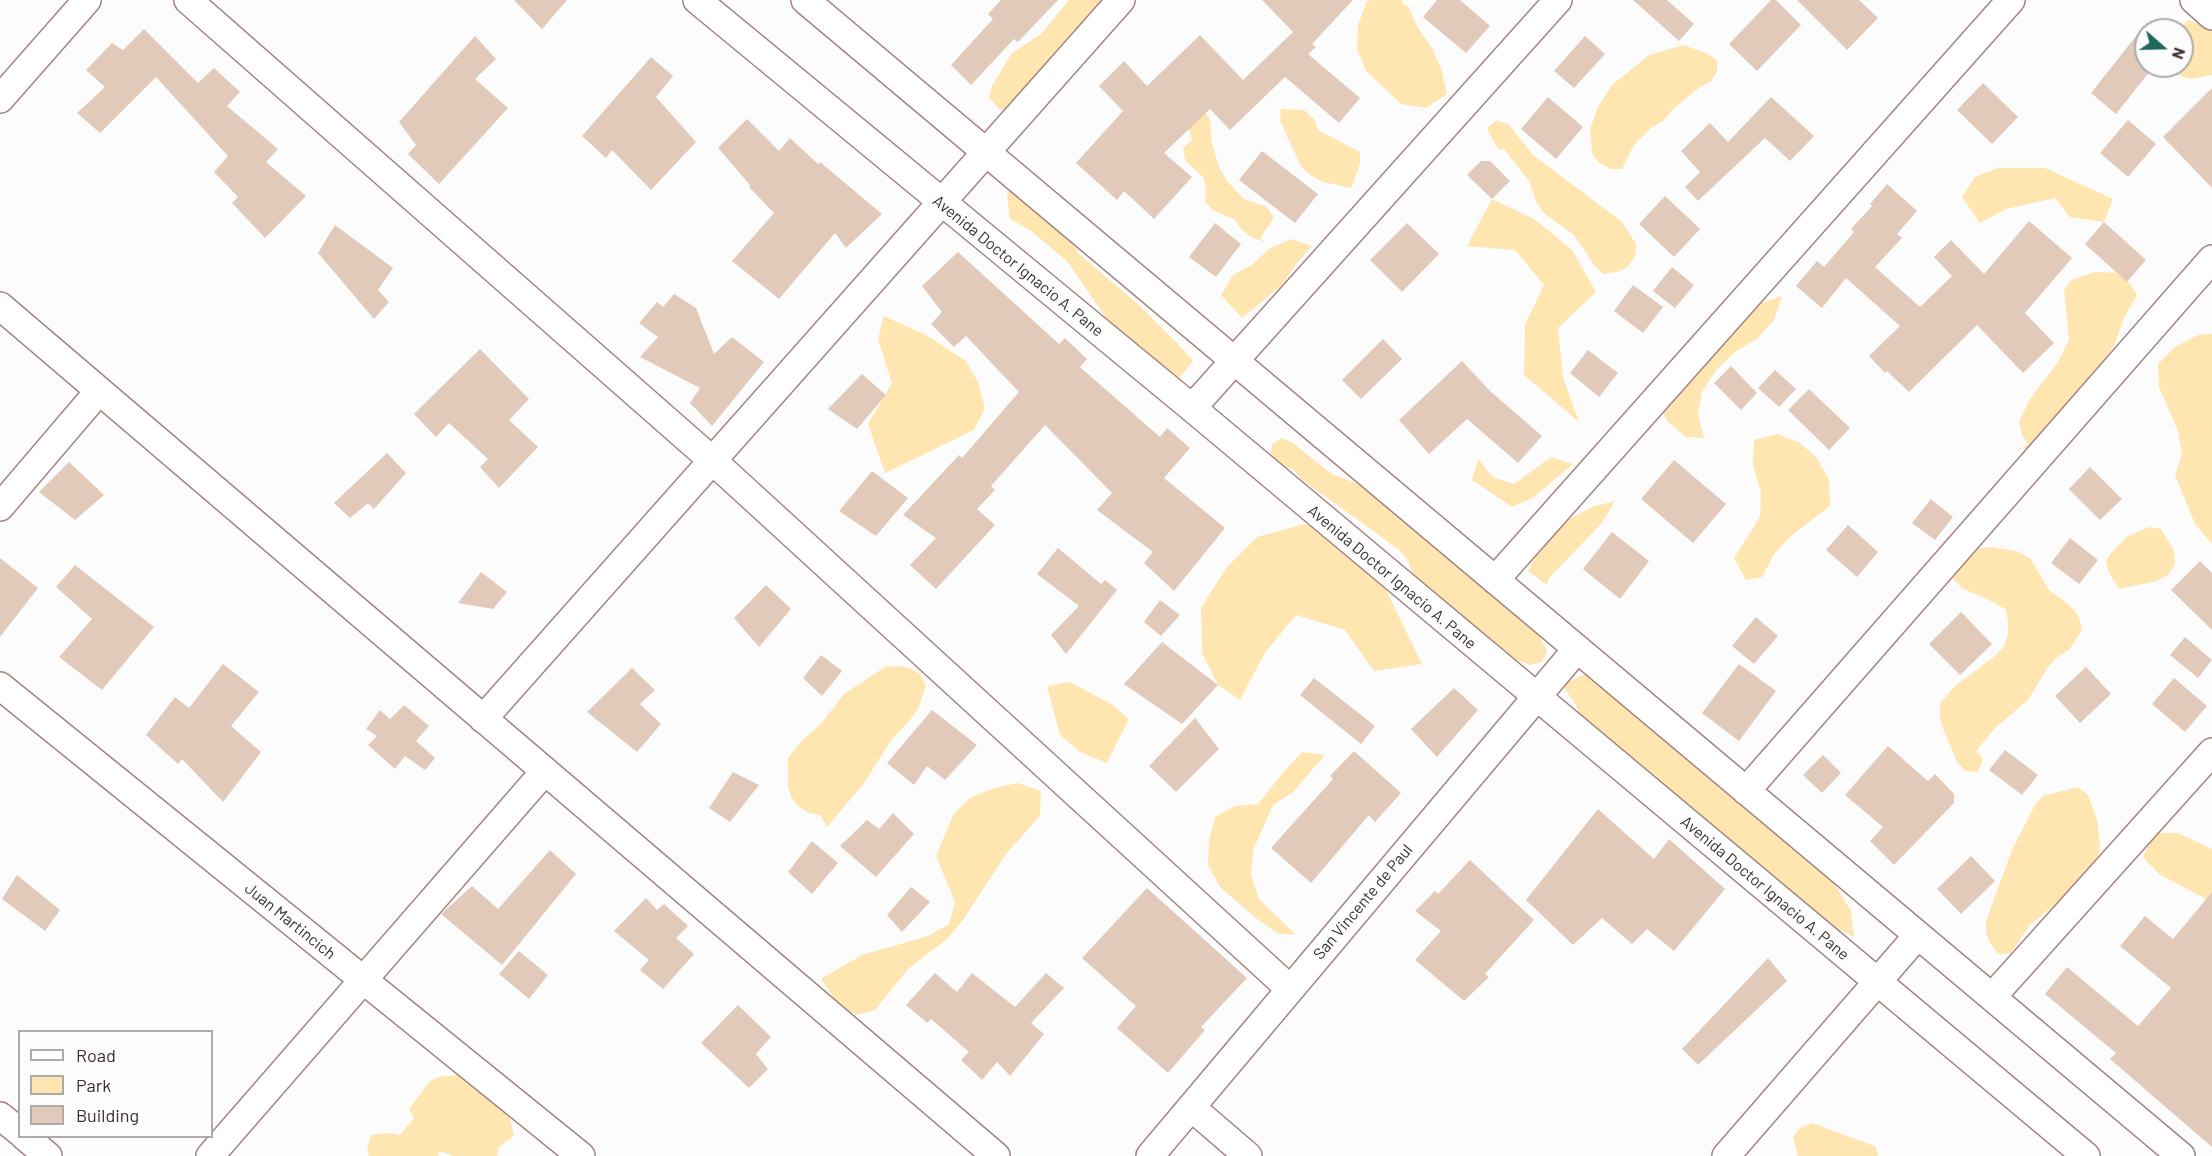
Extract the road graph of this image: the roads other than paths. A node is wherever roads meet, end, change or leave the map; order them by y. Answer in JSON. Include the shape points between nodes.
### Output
{"nodes":[{"id":1,"x":87,"y":0,"type":"edge"},
{"id":2,"x":188,"y":0,"type":"edge"},
{"id":3,"x":697,"y":0,"type":"edge"},
{"id":4,"x":806,"y":0,"type":"edge"},
{"id":5,"x":1121,"y":0,"type":"edge"},
{"id":6,"x":1558,"y":0,"type":"edge"},
{"id":7,"x":2011,"y":0,"type":"edge"},
{"id":8,"x":2194,"y":0,"type":"edge"},
{"id":9,"x":2212,"y":16,"type":"edge"},
{"id":10,"x":0,"y":99,"type":"edge"},
{"id":11,"x":987,"y":153,"type":"junction"},
{"id":12,"x":942,"y":204,"type":"junction"},
{"id":13,"x":2212,"y":259,"type":"edge"},
{"id":14,"x":0,"y":306,"type":"edge"},
{"id":15,"x":1234,"y":361,"type":"junction"},
{"id":16,"x":99,"y":391,"type":"junction"},
{"id":17,"x":1192,"y":408,"type":"junction"},
{"id":18,"x":713,"y":461,"type":"junction"},
{"id":19,"x":0,"y":507,"type":"edge"},
{"id":20,"x":1495,"y":580,"type":"junction"},
{"id":21,"x":1577,"y":649,"type":"junction"},
{"id":22,"x":0,"y":686,"type":"edge"},
{"id":23,"x":1536,"y":697,"type":"junction"},
{"id":24,"x":483,"y":719,"type":"junction"},
{"id":25,"x":2212,"y":752,"type":"edge"},
{"id":26,"x":545,"y":771,"type":"junction"},
{"id":27,"x":1746,"y":791,"type":"junction"},
{"id":28,"x":1918,"y":935,"type":"junction"},
{"id":29,"x":363,"y":980,"type":"junction"},
{"id":30,"x":1878,"y":982,"type":"junction"},
{"id":31,"x":1290,"y":989,"type":"junction"},
{"id":32,"x":1992,"y":997,"type":"junction"},
{"id":33,"x":1191,"y":1107,"type":"junction"},
{"id":34,"x":0,"y":1116,"type":"edge"},
{"id":35,"x":18,"y":1130,"type":"edge"},
{"id":36,"x":25,"y":1138,"type":"edge"},
{"id":37,"x":48,"y":1156,"type":"edge"},
{"id":38,"x":210,"y":1156,"type":"edge"},
{"id":39,"x":581,"y":1156,"type":"edge"},
{"id":40,"x":996,"y":1156,"type":"edge"},
{"id":41,"x":1150,"y":1156,"type":"edge"},
{"id":42,"x":1248,"y":1156,"type":"edge"},
{"id":43,"x":1726,"y":1156,"type":"edge"},
{"id":44,"x":2086,"y":1156,"type":"edge"},
{"id":45,"x":2181,"y":1156,"type":"edge"}],
"edges":[{"from":1,"to":10,"type":"street"},
{"from":2,"to":18,"type":"street"},
{"from":3,"to":12,"type":"street","name":"Avenida Doctor Ignacio A. Pane"},
{"from":4,"to":11,"type":"street"},
{"from":5,"to":11,"type":"street"},
{"from":6,"to":15,"type":"street"},
{"from":7,"to":20,"type":"street"},
{"from":8,"to":9,"type":"street"},
{"from":11,"to":12,"type":"street"},
{"from":11,"to":15,"type":"street"},
{"from":12,"to":17,"type":"street","name":"Avenida Doctor Ignacio A. Pane"},
{"from":12,"to":18,"type":"street"},
{"from":13,"to":27,"type":"street"},
{"from":14,"to":16,"type":"street"},
{"from":15,"to":17,"type":"street"},
{"from":15,"to":20,"type":"street"},
{"from":16,"to":19,"type":"street"},
{"from":16,"to":24,"type":"street"},
{"from":17,"to":23,"type":"street","name":"Avenida Doctor Ignacio A. Pane"},
{"from":18,"to":24,"type":"street"},
{"from":18,"to":31,"type":"street"},
{"from":20,"to":21,"type":"street"},
{"from":21,"to":23,"type":"street","name":"San Vincente de Paul"},
{"from":21,"to":27,"type":"street"},
{"from":22,"to":29,"type":"street","name":"Juan Martincich"},
{"from":23,"to":30,"type":"street","name":"Avenida Doctor Ignacio A. Pane"},
{"from":23,"to":31,"type":"street","name":"San Vincente de Paul"},
{"from":24,"to":26,"type":"street"},
{"from":25,"to":32,"type":"street"},
{"from":26,"to":29,"type":"street"},
{"from":26,"to":40,"type":"street"},
{"from":27,"to":28,"type":"street"},
{"from":28,"to":30,"type":"street"},
{"from":28,"to":32,"type":"street"},
{"from":29,"to":38,"type":"street"},
{"from":29,"to":39,"type":"street","name":"Juan Martincich"},
{"from":30,"to":43,"type":"street"},
{"from":30,"to":44,"type":"street","name":"Avenida Doctor Ignacio A. Pane"},
{"from":31,"to":33,"type":"street","name":"San Vincente de Paul"},
{"from":32,"to":45,"type":"street"},
{"from":33,"to":41,"type":"street","name":"San Vincente de Paul"},
{"from":33,"to":42,"type":"street"},
{"from":34,"to":35,"type":"street"},
{"from":36,"to":37,"type":"street"}]}
